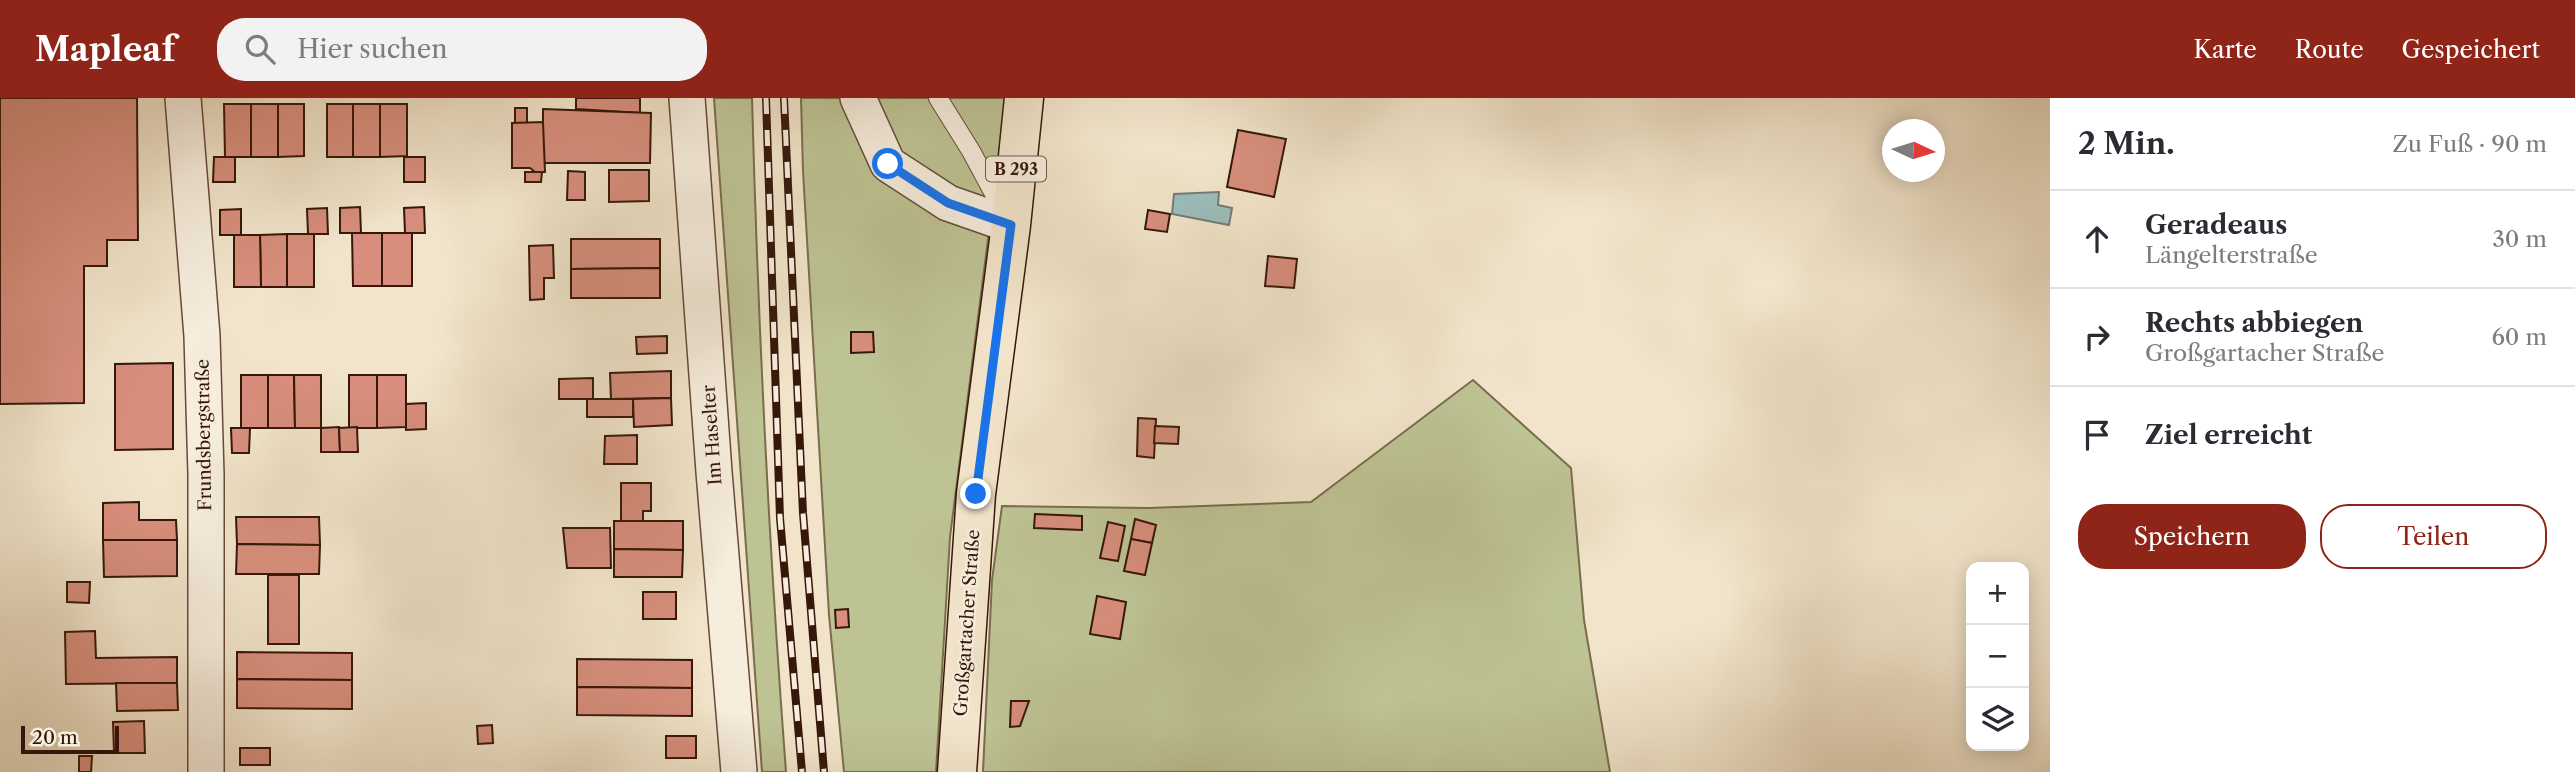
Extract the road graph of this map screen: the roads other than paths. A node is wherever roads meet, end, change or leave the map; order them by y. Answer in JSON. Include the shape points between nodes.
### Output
{"nodes":[{"id":1,"x":183,"y":98,"type":"edge"},
{"id":2,"x":687,"y":98,"type":"edge"},
{"id":3,"x":858,"y":98,"type":"edge"},
{"id":4,"x":938,"y":98,"type":"edge"},
{"id":5,"x":1024,"y":98,"type":"edge"},
{"id":6,"x":1011,"y":225,"type":"junction"},
{"id":7,"x":206,"y":772,"type":"edge"},
{"id":8,"x":739,"y":772,"type":"edge"},
{"id":9,"x":957,"y":772,"type":"edge"}],
"edges":[{"from":1,"to":7,"type":"street","name":"Frundsbergstraße","via":[[202,336]]},
{"from":2,"to":8,"type":"street","name":"Im Haselter"},
{"from":3,"to":6,"type":"street","via":[[888,164],[948,203]]},
{"from":4,"to":6,"type":"lane"},
{"from":5,"to":6,"type":"main road","name":"Großgartacher Straße","number":"B 293"},
{"from":6,"to":9,"type":"main road","name":"Großgartacher Straße","number":"B 293","via":[[976,494]]}]}
